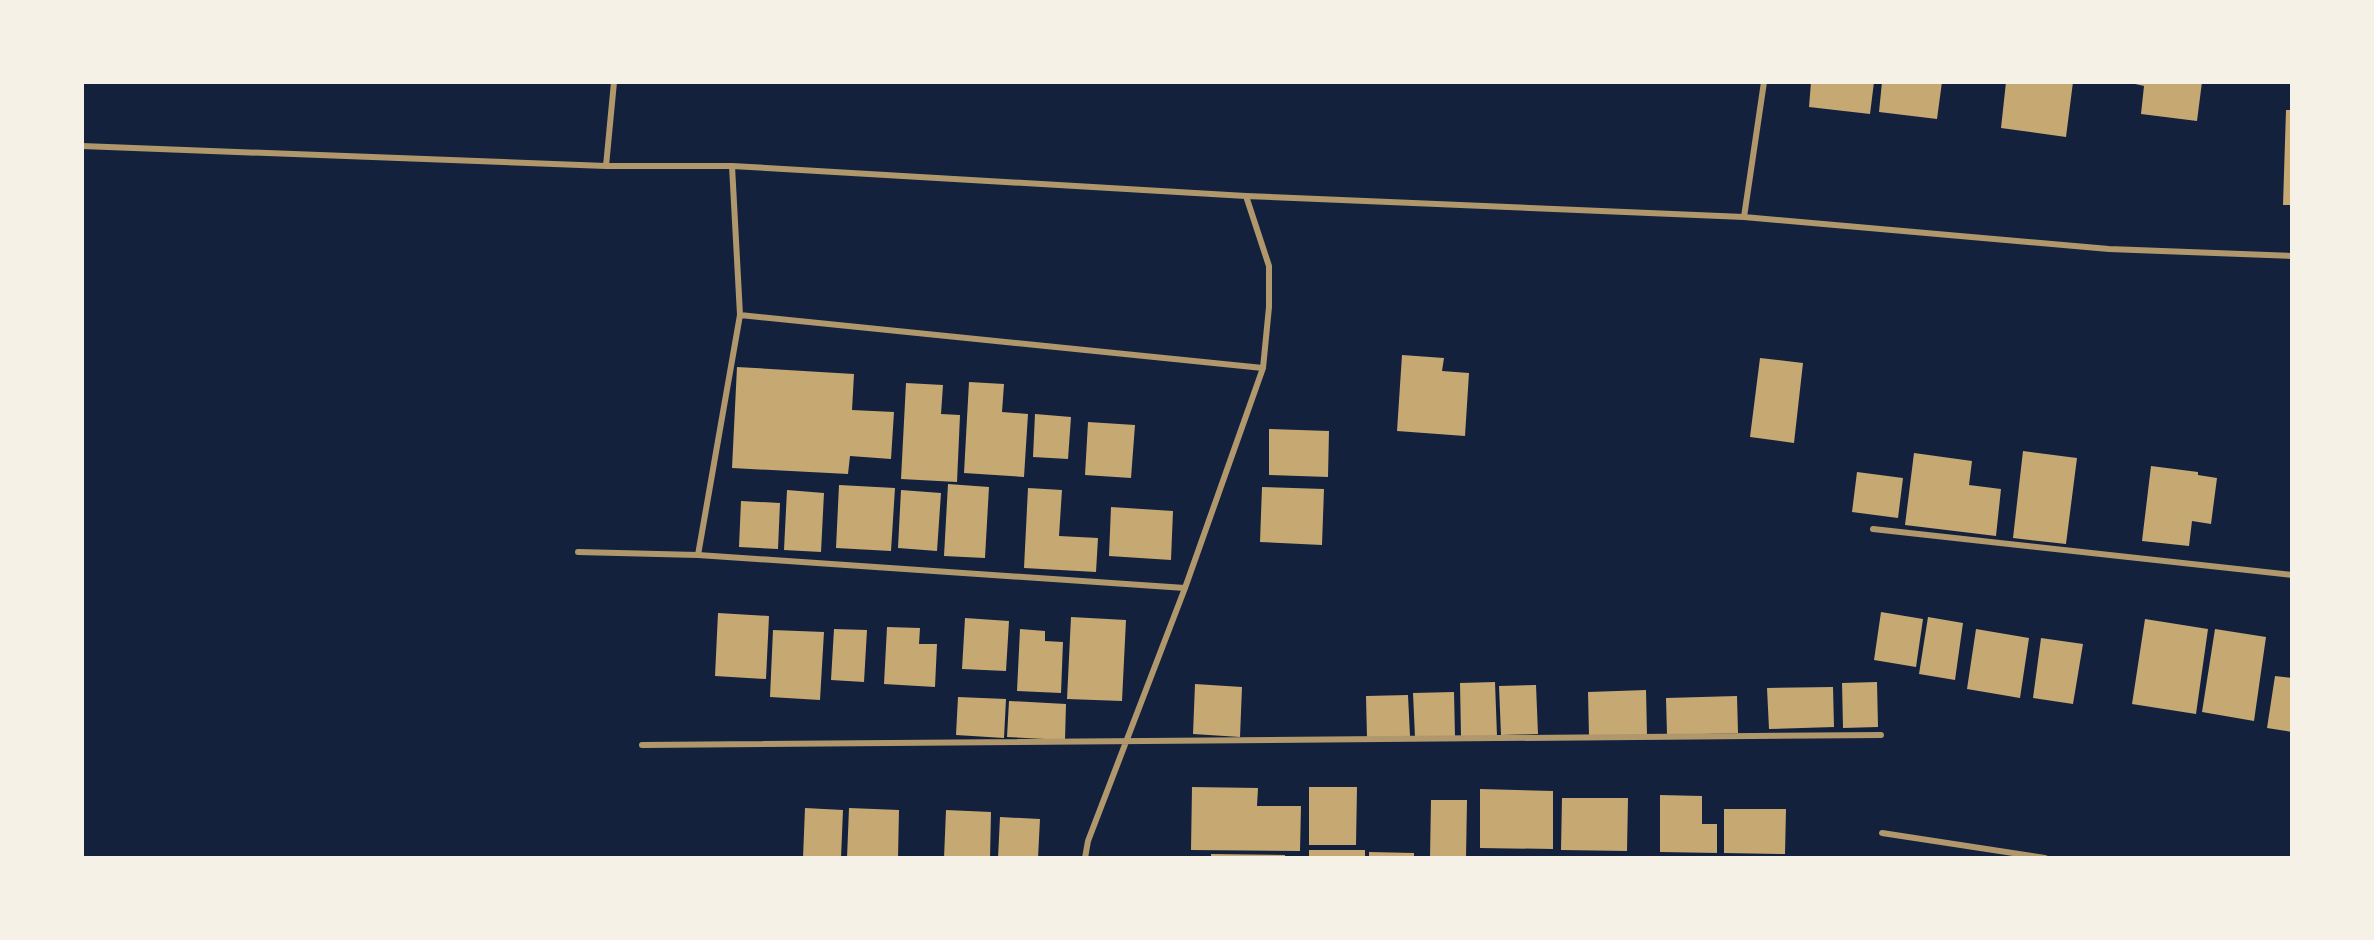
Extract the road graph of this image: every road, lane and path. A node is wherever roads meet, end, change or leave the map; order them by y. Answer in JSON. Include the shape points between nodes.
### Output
{"nodes":[{"id":1,"x":614,"y":82,"type":"edge"},
{"id":2,"x":1764,"y":82,"type":"edge"},
{"id":3,"x":82,"y":146,"type":"edge"},
{"id":4,"x":606,"y":166,"type":"junction"},
{"id":5,"x":732,"y":166,"type":"junction"},
{"id":6,"x":1246,"y":196,"type":"junction"},
{"id":7,"x":1744,"y":217,"type":"junction"},
{"id":8,"x":2292,"y":256,"type":"edge"},
{"id":9,"x":740,"y":315,"type":"junction"},
{"id":10,"x":1263,"y":369,"type":"junction"},
{"id":11,"x":1873,"y":529,"type":"dead end"},
{"id":12,"x":578,"y":552,"type":"dead end"},
{"id":13,"x":698,"y":555,"type":"junction"},
{"id":14,"x":2292,"y":575,"type":"edge"},
{"id":15,"x":1185,"y":588,"type":"junction"},
{"id":16,"x":1881,"y":735,"type":"dead end"},
{"id":17,"x":1124,"y":743,"type":"junction"},
{"id":18,"x":642,"y":745,"type":"dead end"},
{"id":19,"x":1882,"y":833,"type":"dead end"},
{"id":20,"x":1085,"y":858,"type":"edge"},
{"id":21,"x":2045,"y":858,"type":"edge"}],
"edges":[{"from":1,"to":4,"type":"street"},
{"from":2,"to":7,"type":"street"},
{"from":3,"to":4,"type":"street"},
{"from":4,"to":5,"type":"street"},
{"from":5,"to":6,"type":"street"},
{"from":5,"to":9,"type":"street"},
{"from":6,"to":7,"type":"street"},
{"from":6,"to":10,"type":"street","via":[[1269,266]]},
{"from":7,"to":8,"type":"street","via":[[2109,249]]},
{"from":9,"to":10,"type":"street"},
{"from":9,"to":13,"type":"street"},
{"from":10,"to":15,"type":"street"},
{"from":11,"to":14,"type":"street"},
{"from":12,"to":13,"type":"street"},
{"from":13,"to":15,"type":"street"},
{"from":15,"to":17,"type":"street"},
{"from":16,"to":17,"type":"street"},
{"from":17,"to":18,"type":"street"},
{"from":17,"to":20,"type":"street"},
{"from":19,"to":21,"type":"street"}]}
